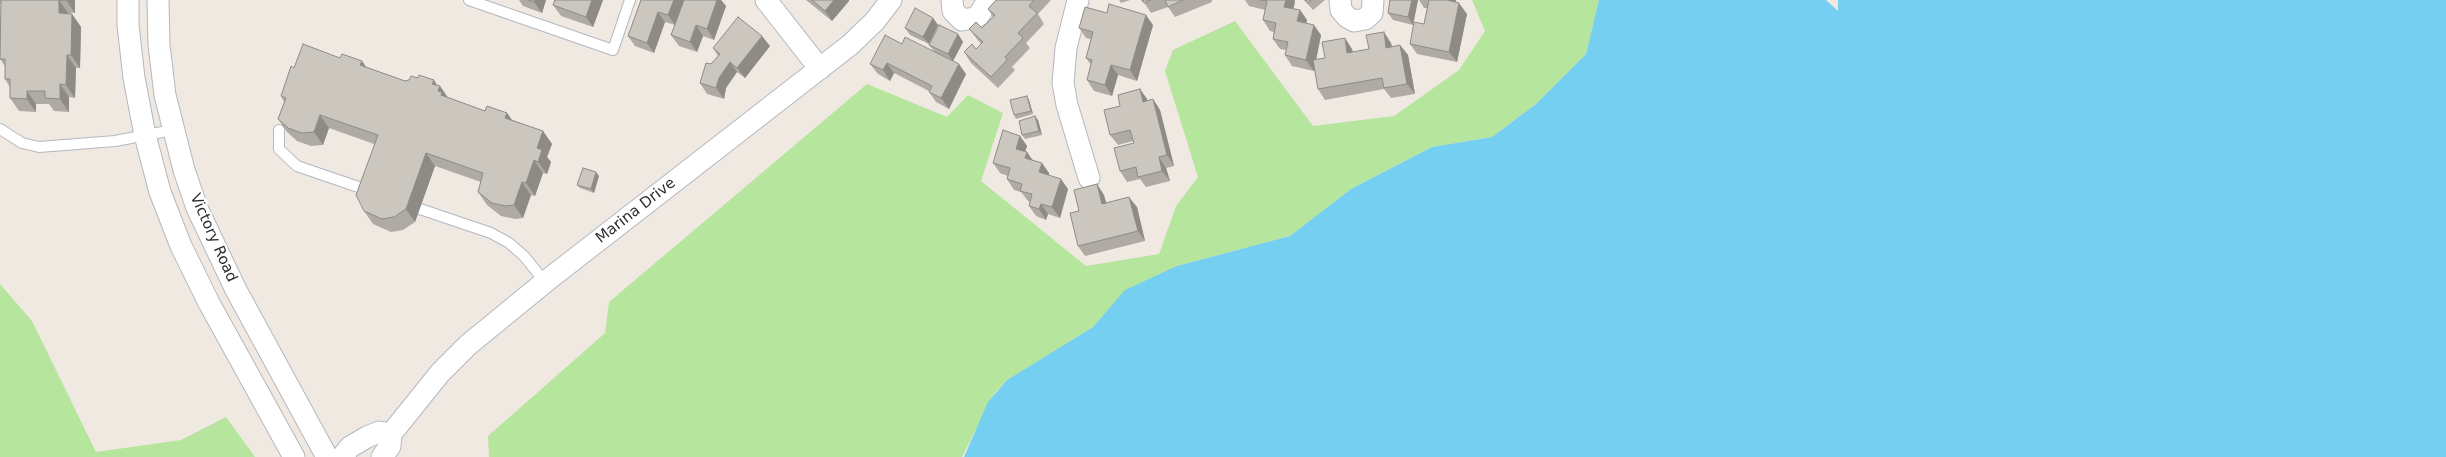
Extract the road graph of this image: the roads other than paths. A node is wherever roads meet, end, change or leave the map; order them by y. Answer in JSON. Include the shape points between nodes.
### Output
{"nodes":[{"id":1,"x":128,"y":0,"type":"edge"},
{"id":2,"x":158,"y":0,"type":"edge"},
{"id":3,"x":468,"y":0,"type":"edge"},
{"id":4,"x":630,"y":0,"type":"edge"},
{"id":5,"x":766,"y":0,"type":"edge"},
{"id":6,"x":891,"y":0,"type":"edge"},
{"id":7,"x":952,"y":0,"type":"edge"},
{"id":8,"x":988,"y":0,"type":"edge"},
{"id":9,"x":1078,"y":0,"type":"edge"},
{"id":10,"x":1340,"y":0,"type":"edge"},
{"id":11,"x":1373,"y":0,"type":"edge"},
{"id":12,"x":820,"y":69,"type":"junction"},
{"id":13,"x":0,"y":129,"type":"edge"},
{"id":14,"x":173,"y":130,"type":"junction"},
{"id":15,"x":279,"y":130,"type":"edge"},
{"id":16,"x":145,"y":135,"type":"junction"},
{"id":17,"x":1089,"y":178,"type":"dead end"},
{"id":18,"x":370,"y":191,"type":"edge"},
{"id":19,"x":420,"y":209,"type":"dead end"},
{"id":20,"x":545,"y":282,"type":"junction"},
{"id":21,"x":392,"y":434,"type":"junction"},
{"id":22,"x":294,"y":457,"type":"edge"},
{"id":23,"x":327,"y":457,"type":"edge"},
{"id":24,"x":342,"y":457,"type":"edge"},
{"id":25,"x":382,"y":457,"type":"edge"}],
"edges":[{"from":1,"to":16,"type":"street","name":"Victory Road","via":[[130,52]]},
{"from":2,"to":14,"type":"street","name":"Victory Road","via":[[162,68]]},
{"from":3,"to":4,"type":"lane","via":[[613,50]]},
{"from":5,"to":12,"type":"street"},
{"from":6,"to":12,"type":"street","name":"Marina Drive","via":[[850,45]]},
{"from":7,"to":8,"type":"street","via":[[953,10],[962,20],[979,15]]},
{"from":9,"to":17,"type":"street","via":[[1066,48],[1063,83]]},
{"from":10,"to":11,"type":"street","via":[[1341,10],[1354,21],[1365,19],[1372,13]]},
{"from":12,"to":20,"type":"street","name":"Marina Drive"},
{"from":13,"to":16,"type":"lane","via":[[22,143],[39,147],[115,141]]},
{"from":14,"to":16,"type":"lane"},
{"from":14,"to":23,"type":"street","name":"Victory Road","via":[[208,235]]},
{"from":15,"to":18,"type":"lane","via":[[279,149],[297,166]]},
{"from":16,"to":22,"type":"street","name":"Victory Road","via":[[160,192],[190,266]]},
{"from":19,"to":20,"type":"lane","via":[[491,233],[509,243]]},
{"from":20,"to":21,"type":"street","name":"Marina Drive","via":[[453,359]]},
{"from":21,"to":24,"type":"street","via":[[378,432],[366,437],[350,447]]},
{"from":21,"to":25,"type":"street","name":"Marina Drive","via":[[390,446]]}]}
